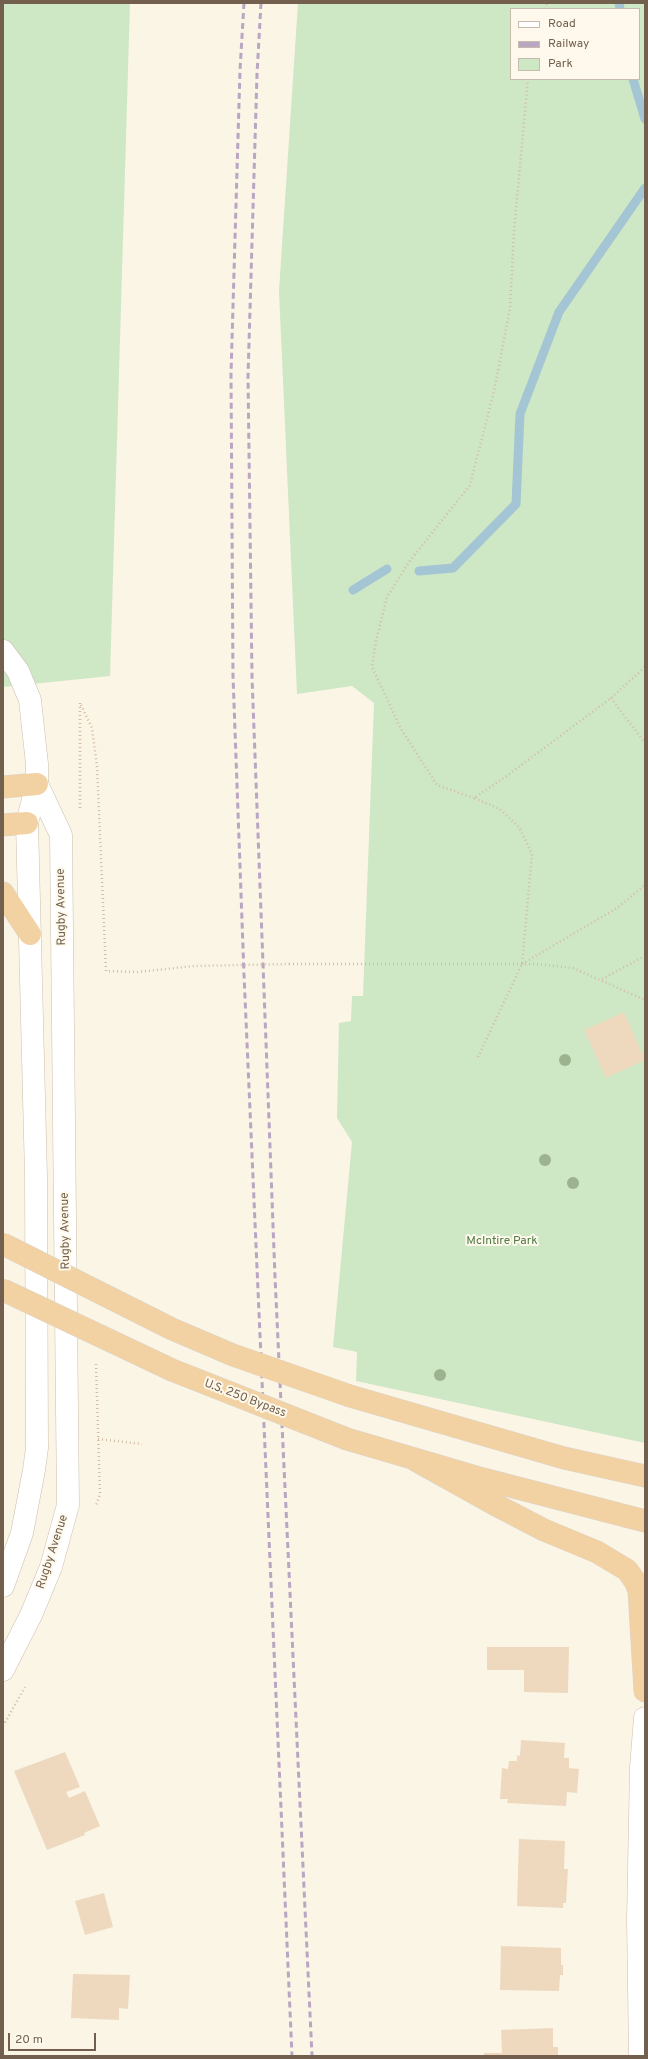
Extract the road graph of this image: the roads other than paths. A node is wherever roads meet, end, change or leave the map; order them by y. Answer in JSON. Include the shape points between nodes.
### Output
{"nodes":[{"id":1,"x":3,"y":651,"type":"edge"},
{"id":2,"x":36,"y":784,"type":"junction"},
{"id":3,"x":3,"y":787,"type":"edge"},
{"id":4,"x":27,"y":823,"type":"junction"},
{"id":5,"x":3,"y":824,"type":"edge"},
{"id":6,"x":3,"y":894,"type":"edge"},
{"id":7,"x":30,"y":934,"type":"junction"},
{"id":8,"x":3,"y":1244,"type":"edge"},
{"id":9,"x":3,"y":1290,"type":"edge"},
{"id":10,"x":416,"y":1460,"type":"junction"},
{"id":11,"x":645,"y":1476,"type":"edge"},
{"id":12,"x":645,"y":1521,"type":"edge"},
{"id":13,"x":3,"y":1586,"type":"edge"},
{"id":14,"x":3,"y":1670,"type":"edge"},
{"id":15,"x":645,"y":1691,"type":"edge"},
{"id":16,"x":645,"y":1718,"type":"edge"},
{"id":17,"x":640,"y":2056,"type":"edge"}],
"edges":[{"from":1,"to":2,"type":"street","via":[[18,670],[30,700],[37,764]]},
{"from":2,"to":3,"type":"highway"},
{"from":2,"to":4,"type":"street"},
{"from":2,"to":14,"type":"street","name":"Rugby Avenue","via":[[61,835],[68,1505],[48,1574],[32,1615]]},
{"from":4,"to":5,"type":"highway"},
{"from":4,"to":7,"type":"street"},
{"from":6,"to":7,"type":"highway"},
{"from":7,"to":13,"type":"street","via":[[36,1176],[36,1448],[22,1533]]},
{"from":8,"to":11,"type":"highway","bridge":true,"via":[[172,1329],[233,1355],[350,1396],[557,1456]]},
{"from":9,"to":10,"type":"highway","name":"U.S. 250 Bypass","bridge":true,"via":[[172,1370],[347,1439]]},
{"from":10,"to":12,"type":"highway"},
{"from":10,"to":15,"type":"highway","via":[[494,1504],[544,1530],[598,1552],[627,1570],[639,1591]]},
{"from":16,"to":17,"type":"street","via":[[641,1767],[638,1920]]}]}
